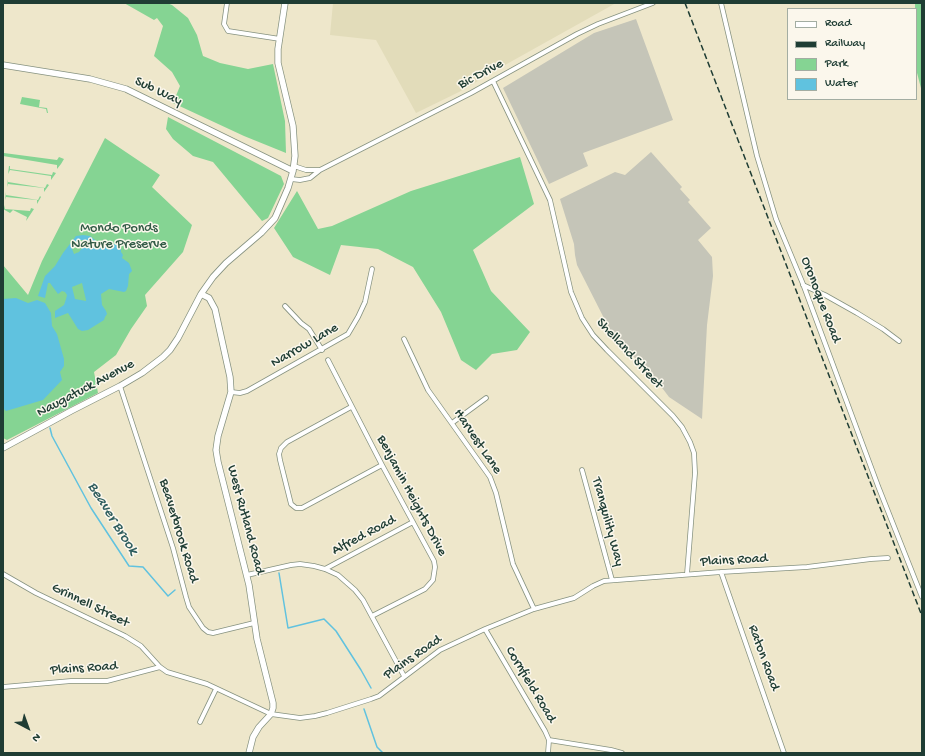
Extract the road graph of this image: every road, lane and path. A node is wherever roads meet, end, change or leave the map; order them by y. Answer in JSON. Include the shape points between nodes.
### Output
{"nodes":[{"id":1,"x":227,"y":3,"type":"edge"},
{"id":2,"x":284,"y":3,"type":"edge"},
{"id":3,"x":653,"y":3,"type":"edge"},
{"id":4,"x":721,"y":3,"type":"edge"},
{"id":5,"x":280,"y":39,"type":"junction"},
{"id":6,"x":3,"y":65,"type":"edge"},
{"id":7,"x":493,"y":81,"type":"junction"},
{"id":8,"x":294,"y":169,"type":"junction"},
{"id":9,"x":320,"y":170,"type":"junction"},
{"id":10,"x":291,"y":179,"type":"junction"},
{"id":11,"x":372,"y":269,"type":"dead end"},
{"id":12,"x":803,"y":284,"type":"junction"},
{"id":13,"x":202,"y":294,"type":"junction"},
{"id":14,"x":285,"y":306,"type":"dead end"},
{"id":15,"x":404,"y":339,"type":"dead end"},
{"id":16,"x":899,"y":341,"type":"dead end"},
{"id":17,"x":322,"y":350,"type":"junction"},
{"id":18,"x":328,"y":360,"type":"dead end"},
{"id":19,"x":120,"y":386,"type":"junction"},
{"id":20,"x":231,"y":392,"type":"junction"},
{"id":21,"x":486,"y":398,"type":"dead end"},
{"id":22,"x":351,"y":407,"type":"junction"},
{"id":23,"x":452,"y":423,"type":"junction"},
{"id":24,"x":3,"y":448,"type":"edge"},
{"id":25,"x":382,"y":465,"type":"junction"},
{"id":26,"x":582,"y":470,"type":"dead end"},
{"id":27,"x":413,"y":522,"type":"junction"},
{"id":28,"x":888,"y":558,"type":"dead end"},
{"id":29,"x":325,"y":569,"type":"junction"},
{"id":30,"x":721,"y":572,"type":"junction"},
{"id":31,"x":3,"y":574,"type":"edge"},
{"id":32,"x":687,"y":574,"type":"junction"},
{"id":33,"x":247,"y":575,"type":"junction"},
{"id":34,"x":612,"y":580,"type":"junction"},
{"id":35,"x":922,"y":597,"type":"edge"},
{"id":36,"x":534,"y":609,"type":"junction"},
{"id":37,"x":372,"y":616,"type":"junction"},
{"id":38,"x":254,"y":623,"type":"junction"},
{"id":39,"x":484,"y":629,"type":"junction"},
{"id":40,"x":160,"y":667,"type":"junction"},
{"id":41,"x":404,"y":676,"type":"junction"},
{"id":42,"x":3,"y":687,"type":"edge"},
{"id":43,"x":216,"y":689,"type":"junction"},
{"id":44,"x":271,"y":714,"type":"junction"},
{"id":45,"x":200,"y":722,"type":"dead end"},
{"id":46,"x":549,"y":740,"type":"junction"},
{"id":47,"x":249,"y":753,"type":"edge"},
{"id":48,"x":548,"y":753,"type":"edge"},
{"id":49,"x":622,"y":753,"type":"edge"},
{"id":50,"x":784,"y":753,"type":"edge"}],
"edges":[{"from":1,"to":5,"type":"street","via":[[224,24],[228,31]]},
{"from":2,"to":5,"type":"main road","name":"Naugatuck Avenue"},
{"from":3,"to":7,"type":"street","name":"Bic Drive","via":[[589,28]]},
{"from":4,"to":12,"type":"street","name":"Oronoque Road","via":[[757,156],[776,219]]},
{"from":5,"to":8,"type":"main road","name":"Naugatuck Avenue","via":[[278,62],[293,126]]},
{"from":6,"to":8,"type":"main road","name":"Sub Way","via":[[90,79],[126,89]]},
{"from":7,"to":9,"type":"street","name":"Bic Drive"},
{"from":7,"to":32,"type":"street","name":"Shelland Street","via":[[550,200],[571,292],[582,318],[606,350],[674,416],[690,442],[696,473]]},
{"from":8,"to":9,"type":"street"},
{"from":8,"to":10,"type":"main road","name":"Naugatuck Avenue"},
{"from":9,"to":10,"type":"street","name":"Bic Drive","via":[[305,179]]},
{"from":10,"to":13,"type":"main road","name":"Naugatuck Avenue","via":[[283,203],[270,224],[222,267]]},
{"from":11,"to":17,"type":"street","name":"Narrow Lane","via":[[365,302],[348,334]]},
{"from":12,"to":16,"type":"street","via":[[857,313]]},
{"from":12,"to":35,"type":"street","name":"Oronoque Road"},
{"from":13,"to":19,"type":"main road","name":"Naugatuck Avenue","via":[[170,350],[148,369]]},
{"from":13,"to":20,"type":"main road","name":"West Rutland Road","via":[[210,299],[216,312]]},
{"from":14,"to":17,"type":"street","via":[[309,329]]},
{"from":15,"to":23,"type":"street","name":"Harvest Lane","via":[[428,390]]},
{"from":17,"to":20,"type":"street","name":"Narrow Lane","via":[[247,391]]},
{"from":18,"to":22,"type":"street","name":"Benjamin Heights Drive"},
{"from":19,"to":24,"type":"main road","name":"Naugatuck Avenue"},
{"from":19,"to":38,"type":"street","name":"Beaverbrook Road","via":[[173,548],[189,607],[203,628],[210,633]]},
{"from":20,"to":33,"type":"main road","name":"West Rutland Road","via":[[218,436],[217,455]]},
{"from":21,"to":23,"type":"street"},
{"from":22,"to":25,"type":"street","name":"Benjamin Heights Drive"},
{"from":22,"to":25,"type":"street","via":[[287,442],[281,448],[280,460],[291,504],[296,508],[302,508]]},
{"from":23,"to":36,"type":"street","name":"Harvest Lane","via":[[492,482],[512,564]]},
{"from":25,"to":27,"type":"street","name":"Benjamin Heights Drive"},
{"from":26,"to":34,"type":"street","name":"Tranquility Way"},
{"from":27,"to":29,"type":"street","name":"Alfred Road"},
{"from":27,"to":37,"type":"street","name":"Benjamin Heights Drive","via":[[434,560],[433,580],[420,592]]},
{"from":28,"to":30,"type":"street","name":"Plains Road","via":[[806,567]]},
{"from":29,"to":33,"type":"street","via":[[291,565]]},
{"from":29,"to":37,"type":"street","via":[[338,575],[355,590]]},
{"from":30,"to":32,"type":"street","name":"Plains Road"},
{"from":30,"to":50,"type":"street","name":"Raton Road"},
{"from":31,"to":40,"type":"street","name":"Grinnell Street","via":[[125,636],[141,646]]},
{"from":32,"to":34,"type":"street","name":"Plains Road"},
{"from":33,"to":38,"type":"main road","name":"West Rutland Road"},
{"from":34,"to":36,"type":"street","name":"Plains Road","via":[[598,583],[574,598]]},
{"from":36,"to":39,"type":"street","name":"Plains Road"},
{"from":37,"to":41,"type":"street"},
{"from":38,"to":44,"type":"main road","name":"West Rutland Road","via":[[272,700]]},
{"from":39,"to":41,"type":"street","name":"Plains Road","via":[[440,650]]},
{"from":39,"to":46,"type":"street","name":"Cornfield Road"},
{"from":40,"to":42,"type":"street","name":"Plains Road","via":[[108,681],[71,681]]},
{"from":40,"to":43,"type":"street","name":"Plains Road"},
{"from":41,"to":44,"type":"street","name":"Plains Road","via":[[379,696],[327,713],[300,718]]},
{"from":43,"to":44,"type":"street","name":"Plains Road"},
{"from":43,"to":45,"type":"street"},
{"from":44,"to":47,"type":"main road","via":[[256,731]]},
{"from":46,"to":48,"type":"street","name":"Cornfield Road"},
{"from":46,"to":49,"type":"street"}]}
